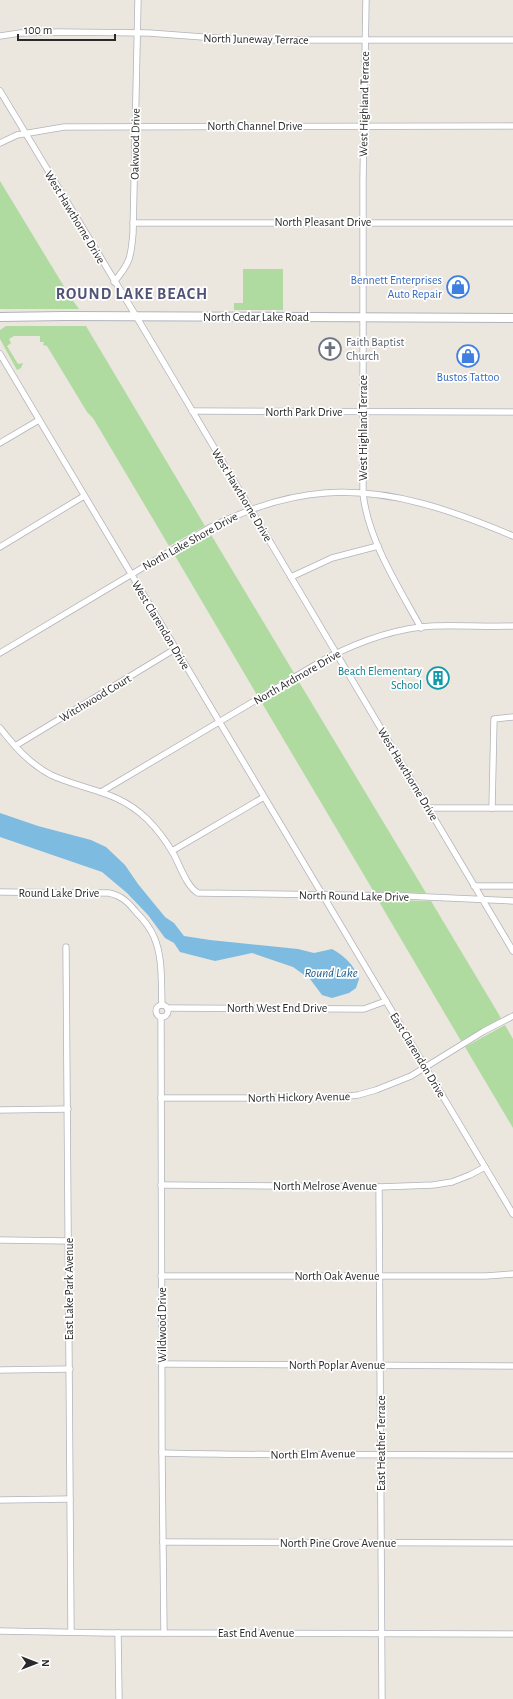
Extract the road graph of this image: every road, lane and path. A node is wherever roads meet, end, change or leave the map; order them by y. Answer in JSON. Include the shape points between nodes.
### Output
{"nodes":[{"id":1,"x":138,"y":0,"type":"edge"},
{"id":2,"x":366,"y":0,"type":"edge"},
{"id":3,"x":138,"y":33,"type":"junction"},
{"id":4,"x":0,"y":36,"type":"edge"},
{"id":5,"x":365,"y":40,"type":"junction"},
{"id":6,"x":513,"y":40,"type":"edge"},
{"id":7,"x":0,"y":91,"type":"edge"},
{"id":8,"x":136,"y":126,"type":"junction"},
{"id":9,"x":363,"y":126,"type":"junction"},
{"id":10,"x":513,"y":126,"type":"edge"},
{"id":11,"x":25,"y":133,"type":"junction"},
{"id":12,"x":0,"y":143,"type":"edge"},
{"id":13,"x":134,"y":223,"type":"junction"},
{"id":14,"x":363,"y":223,"type":"junction"},
{"id":15,"x":513,"y":223,"type":"edge"},
{"id":16,"x":114,"y":282,"type":"junction"},
{"id":17,"x":136,"y":316,"type":"junction"},
{"id":18,"x":0,"y":317,"type":"edge"},
{"id":19,"x":363,"y":317,"type":"junction"},
{"id":20,"x":513,"y":318,"type":"edge"},
{"id":21,"x":0,"y":354,"type":"edge"},
{"id":22,"x":192,"y":411,"type":"junction"},
{"id":23,"x":363,"y":412,"type":"junction"},
{"id":24,"x":513,"y":412,"type":"edge"},
{"id":25,"x":38,"y":420,"type":"junction"},
{"id":26,"x":0,"y":443,"type":"edge"},
{"id":27,"x":363,"y":494,"type":"junction"},
{"id":28,"x":84,"y":496,"type":"junction"},
{"id":29,"x":251,"y":509,"type":"junction"},
{"id":30,"x":513,"y":535,"type":"edge"},
{"id":31,"x":378,"y":546,"type":"junction"},
{"id":32,"x":0,"y":547,"type":"edge"},
{"id":33,"x":130,"y":574,"type":"junction"},
{"id":34,"x":291,"y":577,"type":"junction"},
{"id":35,"x":513,"y":626,"type":"edge"},
{"id":36,"x":421,"y":628,"type":"junction"},
{"id":37,"x":175,"y":649,"type":"junction"},
{"id":38,"x":0,"y":653,"type":"edge"},
{"id":39,"x":336,"y":653,"type":"junction"},
{"id":40,"x":513,"y":717,"type":"edge"},
{"id":41,"x":219,"y":723,"type":"junction"},
{"id":42,"x":0,"y":728,"type":"edge"},
{"id":43,"x":15,"y":746,"type":"junction"},
{"id":44,"x":101,"y":792,"type":"junction"},
{"id":45,"x":264,"y":797,"type":"junction"},
{"id":46,"x":428,"y":808,"type":"junction"},
{"id":47,"x":492,"y":808,"type":"junction"},
{"id":48,"x":513,"y":808,"type":"edge"},
{"id":49,"x":172,"y":851,"type":"junction"},
{"id":50,"x":474,"y":886,"type":"junction"},
{"id":51,"x":513,"y":886,"type":"edge"},
{"id":52,"x":0,"y":892,"type":"edge"},
{"id":53,"x":118,"y":895,"type":"joint"},
{"id":54,"x":323,"y":896,"type":"junction"},
{"id":55,"x":483,"y":900,"type":"junction"},
{"id":56,"x":513,"y":901,"type":"edge"},
{"id":57,"x":66,"y":947,"type":"dead end"},
{"id":58,"x":513,"y":950,"type":"edge"},
{"id":59,"x":386,"y":1001,"type":"junction"},
{"id":60,"x":162,"y":1005,"type":"junction"},
{"id":61,"x":167,"y":1008,"type":"junction"},
{"id":62,"x":513,"y":1016,"type":"edge"},
{"id":63,"x":162,"y":1017,"type":"junction"},
{"id":64,"x":426,"y":1067,"type":"junction"},
{"id":65,"x":161,"y":1098,"type":"junction"},
{"id":66,"x":68,"y":1109,"type":"junction"},
{"id":67,"x":0,"y":1110,"type":"edge"},
{"id":68,"x":485,"y":1167,"type":"junction"},
{"id":69,"x":161,"y":1185,"type":"junction"},
{"id":70,"x":379,"y":1187,"type":"junction"},
{"id":71,"x":513,"y":1214,"type":"edge"},
{"id":72,"x":0,"y":1240,"type":"edge"},
{"id":73,"x":69,"y":1241,"type":"junction"},
{"id":74,"x":513,"y":1274,"type":"edge"},
{"id":75,"x":162,"y":1276,"type":"junction"},
{"id":76,"x":380,"y":1276,"type":"junction"},
{"id":77,"x":162,"y":1364,"type":"junction"},
{"id":78,"x":380,"y":1365,"type":"junction"},
{"id":79,"x":513,"y":1366,"type":"edge"},
{"id":80,"x":70,"y":1369,"type":"junction"},
{"id":81,"x":0,"y":1370,"type":"edge"},
{"id":82,"x":162,"y":1453,"type":"junction"},
{"id":83,"x":381,"y":1454,"type":"junction"},
{"id":84,"x":513,"y":1454,"type":"edge"},
{"id":85,"x":70,"y":1499,"type":"junction"},
{"id":86,"x":0,"y":1500,"type":"edge"},
{"id":87,"x":163,"y":1542,"type":"junction"},
{"id":88,"x":381,"y":1543,"type":"junction"},
{"id":89,"x":513,"y":1543,"type":"edge"},
{"id":90,"x":0,"y":1631,"type":"edge"},
{"id":91,"x":71,"y":1631,"type":"junction"},
{"id":92,"x":164,"y":1633,"type":"junction"},
{"id":93,"x":382,"y":1633,"type":"junction"},
{"id":94,"x":118,"y":1634,"type":"junction"},
{"id":95,"x":513,"y":1634,"type":"edge"},
{"id":96,"x":119,"y":1699,"type":"edge"},
{"id":97,"x":382,"y":1699,"type":"edge"}],
"edges":[{"from":1,"to":3,"type":"street","name":"Oakwood Drive"},
{"from":2,"to":5,"type":"street","name":"West Highland Terrace"},
{"from":3,"to":4,"type":"street","name":"North Juneway Terrace","via":[[20,33]]},
{"from":3,"to":5,"type":"street","name":"North Juneway Terrace","via":[[243,40]]},
{"from":3,"to":8,"type":"street","name":"Oakwood Drive"},
{"from":5,"to":6,"type":"street","name":"North Juneway Terrace"},
{"from":5,"to":9,"type":"street","name":"West Highland Terrace"},
{"from":7,"to":11,"type":"street","name":"West Hawthorne Drive"},
{"from":8,"to":9,"type":"street","name":"North Channel Drive"},
{"from":8,"to":11,"type":"street","name":"North Channel Drive","via":[[64,127]]},
{"from":8,"to":13,"type":"street","name":"Oakwood Drive"},
{"from":9,"to":10,"type":"street","name":"North Channel Drive"},
{"from":9,"to":14,"type":"street","name":"West Highland Terrace"},
{"from":11,"to":12,"type":"street","name":"North Channel Drive"},
{"from":11,"to":16,"type":"street","name":"West Hawthorne Drive"},
{"from":13,"to":14,"type":"street","name":"North Pleasant Drive"},
{"from":13,"to":16,"type":"street","name":"Oakwood Drive","via":[[131,253],[126,268]]},
{"from":14,"to":15,"type":"street","name":"North Pleasant Drive"},
{"from":14,"to":19,"type":"street","name":"West Highland Terrace"},
{"from":16,"to":17,"type":"street","name":"West Hawthorne Drive"},
{"from":17,"to":18,"type":"main road","name":"North Cedar Lake Road"},
{"from":17,"to":19,"type":"main road","name":"North Cedar Lake Road"},
{"from":17,"to":22,"type":"street","name":"West Hawthorne Drive"},
{"from":19,"to":20,"type":"main road","name":"North Cedar Lake Road"},
{"from":19,"to":23,"type":"street","name":"West Highland Terrace"},
{"from":21,"to":25,"type":"street","name":"West Clarendon Drive"},
{"from":22,"to":23,"type":"street","name":"North Park Drive"},
{"from":22,"to":29,"type":"street","name":"West Hawthorne Drive"},
{"from":23,"to":24,"type":"street","name":"North Park Drive"},
{"from":23,"to":27,"type":"street","name":"West Highland Terrace"},
{"from":25,"to":26,"type":"street"},
{"from":25,"to":28,"type":"street","name":"West Clarendon Drive"},
{"from":27,"to":29,"type":"street","name":"North Lake Shore Drive","via":[[323,493]]},
{"from":27,"to":30,"type":"street","name":"North Lake Shore Drive","via":[[408,500],[438,508]]},
{"from":27,"to":31,"type":"street","name":"West Highland Terrace"},
{"from":28,"to":32,"type":"street"},
{"from":28,"to":33,"type":"street","name":"West Clarendon Drive"},
{"from":29,"to":33,"type":"street","name":"North Lake Shore Drive","via":[[209,528]]},
{"from":29,"to":34,"type":"street","name":"West Hawthorne Drive"},
{"from":31,"to":34,"type":"street","via":[[332,558]]},
{"from":31,"to":36,"type":"street","name":"West Highland Terrace"},
{"from":33,"to":37,"type":"street","name":"West Clarendon Drive"},
{"from":33,"to":38,"type":"street","name":"North Lake Shore Drive"},
{"from":34,"to":39,"type":"street","name":"West Hawthorne Drive"},
{"from":35,"to":36,"type":"street","name":"North Ardmore Drive","via":[[454,625]]},
{"from":36,"to":39,"type":"street","name":"North Ardmore Drive","via":[[376,637]]},
{"from":37,"to":41,"type":"street","name":"West Clarendon Drive"},
{"from":37,"to":43,"type":"street","name":"Witchwood Court"},
{"from":39,"to":41,"type":"street","name":"North Ardmore Drive"},
{"from":39,"to":46,"type":"street","name":"West Hawthorne Drive"},
{"from":40,"to":47,"type":"street","via":[[494,718]]},
{"from":41,"to":44,"type":"street","name":"North Ardmore Drive"},
{"from":41,"to":45,"type":"street","name":"West Clarendon Drive"},
{"from":42,"to":43,"type":"street"},
{"from":43,"to":44,"type":"street","via":[[37,767]]},
{"from":44,"to":49,"type":"street","via":[[114,796],[147,819]]},
{"from":45,"to":49,"type":"street"},
{"from":45,"to":54,"type":"street","name":"West Clarendon Drive"},
{"from":46,"to":47,"type":"street"},
{"from":46,"to":50,"type":"street","name":"West Hawthorne Drive"},
{"from":47,"to":48,"type":"street"},
{"from":49,"to":54,"type":"street","name":"North Round Lake Drive","via":[[189,886],[196,892]]},
{"from":50,"to":51,"type":"street"},
{"from":50,"to":55,"type":"street","name":"West Hawthorne Drive"},
{"from":52,"to":53,"type":"street","name":"Round Lake Drive"},
{"from":53,"to":60,"type":"street","name":"Wildwood Drive","via":[[126,900],[154,936],[160,961]]},
{"from":54,"to":55,"type":"street","name":"North Round Lake Drive","via":[[406,896]]},
{"from":54,"to":59,"type":"street","name":"East Clarendon Drive"},
{"from":55,"to":56,"type":"street","name":"North Round Lake Drive"},
{"from":55,"to":58,"type":"street","name":"West Hawthorne Drive"},
{"from":57,"to":66,"type":"street","name":"East Lake Park Avenue"},
{"from":59,"to":61,"type":"street","name":"North West End Drive","via":[[364,1009]]},
{"from":59,"to":64,"type":"street","name":"East Clarendon Drive"},
{"from":60,"to":61,"type":"street"},
{"from":60,"to":63,"type":"street","name":"Wildwood Drive","via":[[157,1006],[156,1010],[157,1015]]},
{"from":61,"to":63,"type":"street","name":"Wildwood Drive","via":[[167,1013]]},
{"from":62,"to":64,"type":"street","name":"North Hickory Avenue"},
{"from":63,"to":65,"type":"street","name":"Wildwood Drive"},
{"from":64,"to":65,"type":"street","name":"North Hickory Avenue","via":[[376,1090],[333,1098]]},
{"from":64,"to":68,"type":"street","name":"East Clarendon Drive"},
{"from":65,"to":69,"type":"street","name":"Wildwood Drive"},
{"from":66,"to":67,"type":"street"},
{"from":66,"to":73,"type":"street","name":"East Lake Park Avenue"},
{"from":68,"to":70,"type":"street","name":"North Melrose Avenue","via":[[452,1182]]},
{"from":68,"to":71,"type":"street","name":"East Clarendon Drive"},
{"from":69,"to":70,"type":"street","name":"North Melrose Avenue"},
{"from":69,"to":75,"type":"street","name":"Wildwood Drive"},
{"from":70,"to":76,"type":"street","name":"East Heather Terrace"},
{"from":72,"to":73,"type":"street"},
{"from":73,"to":80,"type":"street","name":"East Lake Park Avenue"},
{"from":74,"to":76,"type":"street","name":"North Oak Avenue"},
{"from":75,"to":76,"type":"street","name":"North Oak Avenue"},
{"from":75,"to":77,"type":"street","name":"Wildwood Drive"},
{"from":76,"to":78,"type":"street","name":"East Heather Terrace"},
{"from":77,"to":78,"type":"street","name":"North Poplar Avenue"},
{"from":77,"to":82,"type":"street","name":"Wildwood Drive"},
{"from":78,"to":79,"type":"street","name":"North Poplar Avenue"},
{"from":78,"to":83,"type":"street","name":"East Heather Terrace"},
{"from":80,"to":81,"type":"street"},
{"from":80,"to":85,"type":"street","name":"East Lake Park Avenue"},
{"from":82,"to":83,"type":"street","name":"North Elm Avenue"},
{"from":82,"to":87,"type":"street","name":"Wildwood Drive"},
{"from":83,"to":84,"type":"street","name":"North Elm Avenue"},
{"from":83,"to":88,"type":"street","name":"East Heather Terrace"},
{"from":85,"to":86,"type":"street"},
{"from":85,"to":91,"type":"street","name":"East Lake Park Avenue"},
{"from":87,"to":88,"type":"street","name":"North Pine Grove Avenue"},
{"from":87,"to":92,"type":"street","name":"Wildwood Drive"},
{"from":88,"to":89,"type":"street","name":"North Pine Grove Avenue"},
{"from":88,"to":93,"type":"street","name":"East Heather Terrace"},
{"from":90,"to":91,"type":"street","name":"East End Avenue"},
{"from":91,"to":94,"type":"street","name":"East End Avenue"},
{"from":92,"to":93,"type":"street","name":"East End Avenue"},
{"from":92,"to":94,"type":"street","name":"East End Avenue"},
{"from":93,"to":95,"type":"street","name":"East End Avenue"},
{"from":93,"to":97,"type":"street","name":"East Heather Terrace"},
{"from":94,"to":96,"type":"street"}]}
